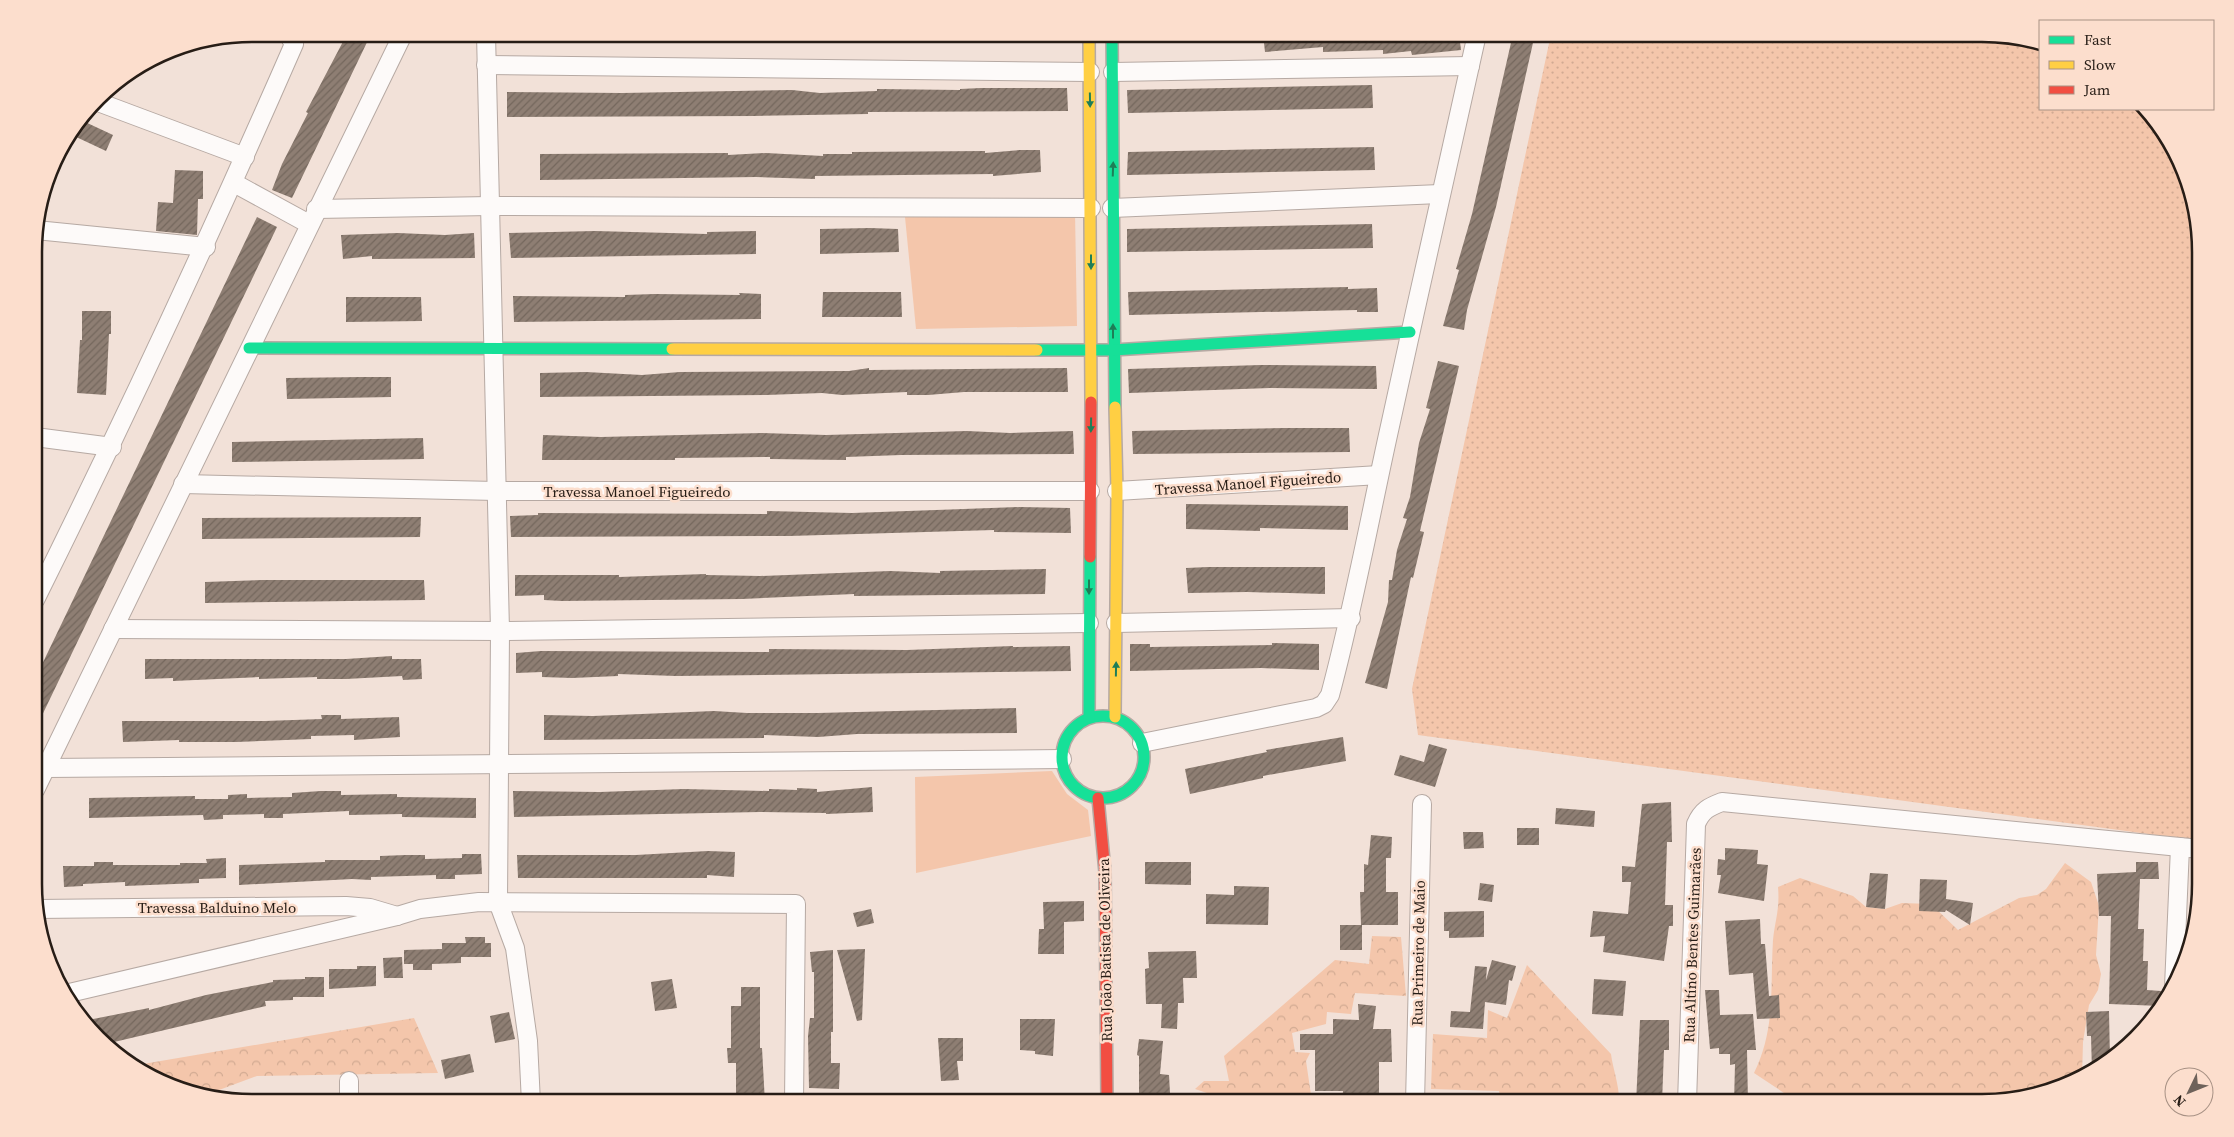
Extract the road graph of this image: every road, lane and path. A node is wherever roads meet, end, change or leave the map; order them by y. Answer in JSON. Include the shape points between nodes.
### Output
{"nodes":[{"id":1,"x":293,"y":42,"type":"edge"},
{"id":2,"x":399,"y":42,"type":"edge"},
{"id":3,"x":486,"y":42,"type":"edge"},
{"id":4,"x":1089,"y":42,"type":"edge"},
{"id":5,"x":1112,"y":42,"type":"edge"},
{"id":6,"x":1475,"y":42,"type":"edge"},
{"id":7,"x":486,"y":65,"type":"junction"},
{"id":8,"x":1470,"y":66,"type":"junction"},
{"id":9,"x":1090,"y":72,"type":"junction"},
{"id":10,"x":1113,"y":72,"type":"junction"},
{"id":11,"x":104,"y":104,"type":"edge"},
{"id":12,"x":245,"y":157,"type":"junction"},
{"id":13,"x":234,"y":183,"type":"junction"},
{"id":14,"x":1440,"y":194,"type":"junction"},
{"id":15,"x":490,"y":206,"type":"junction"},
{"id":16,"x":1091,"y":208,"type":"junction"},
{"id":17,"x":1112,"y":208,"type":"junction"},
{"id":18,"x":312,"y":216,"type":"junction"},
{"id":19,"x":44,"y":231,"type":"edge"},
{"id":20,"x":206,"y":247,"type":"junction"},
{"id":21,"x":1410,"y":332,"type":"junction"},
{"id":22,"x":249,"y":348,"type":"junction"},
{"id":23,"x":493,"y":348,"type":"junction"},
{"id":24,"x":1092,"y":349,"type":"junction"},
{"id":25,"x":1113,"y":350,"type":"junction"},
{"id":26,"x":42,"y":438,"type":"edge"},
{"id":27,"x":112,"y":447,"type":"junction"},
{"id":28,"x":1379,"y":475,"type":"junction"},
{"id":29,"x":183,"y":484,"type":"junction"},
{"id":30,"x":496,"y":491,"type":"junction"},
{"id":31,"x":1090,"y":491,"type":"junction"},
{"id":32,"x":1117,"y":492,"type":"junction"},
{"id":33,"x":42,"y":586,"type":"edge"},
{"id":34,"x":1351,"y":618,"type":"junction"},
{"id":35,"x":1089,"y":623,"type":"junction"},
{"id":36,"x":1116,"y":623,"type":"junction"},
{"id":37,"x":113,"y":629,"type":"junction"},
{"id":38,"x":500,"y":630,"type":"junction"},
{"id":39,"x":1089,"y":718,"type":"junction"},
{"id":40,"x":1115,"y":718,"type":"junction"},
{"id":41,"x":1142,"y":743,"type":"junction"},
{"id":42,"x":1062,"y":759,"type":"junction"},
{"id":43,"x":499,"y":764,"type":"junction"},
{"id":44,"x":46,"y":768,"type":"junction"},
{"id":45,"x":42,"y":776,"type":"edge"},
{"id":46,"x":1098,"y":798,"type":"junction"},
{"id":47,"x":1422,"y":804,"type":"dead end"},
{"id":48,"x":2180,"y":847,"type":"junction"},
{"id":49,"x":2192,"y":848,"type":"edge"},
{"id":50,"x":498,"y":902,"type":"junction"},
{"id":51,"x":44,"y":909,"type":"edge"},
{"id":52,"x":397,"y":916,"type":"junction"},
{"id":53,"x":2175,"y":965,"type":"edge"},
{"id":54,"x":73,"y":992,"type":"edge"},
{"id":55,"x":349,"y":1081,"type":"dead end"},
{"id":56,"x":349,"y":1094,"type":"edge"},
{"id":57,"x":531,"y":1094,"type":"edge"},
{"id":58,"x":794,"y":1094,"type":"edge"},
{"id":59,"x":1107,"y":1094,"type":"edge"},
{"id":60,"x":1415,"y":1094,"type":"edge"},
{"id":61,"x":1687,"y":1094,"type":"edge"}],
"edges":[{"from":1,"to":12,"type":"street"},
{"from":2,"to":18,"type":"street"},
{"from":3,"to":7,"type":"street"},
{"from":4,"to":9,"type":"street"},
{"from":5,"to":10,"type":"street"},
{"from":6,"to":8,"type":"street"},
{"from":7,"to":9,"type":"street"},
{"from":7,"to":15,"type":"street"},
{"from":8,"to":10,"type":"street"},
{"from":8,"to":14,"type":"street"},
{"from":9,"to":16,"type":"street","one_way":true},
{"from":17,"to":10,"type":"street","one_way":true},
{"from":11,"to":12,"type":"street"},
{"from":12,"to":13,"type":"street"},
{"from":13,"to":18,"type":"street"},
{"from":13,"to":20,"type":"street"},
{"from":14,"to":17,"type":"street"},
{"from":14,"to":21,"type":"street"},
{"from":15,"to":16,"type":"street"},
{"from":15,"to":18,"type":"street"},
{"from":15,"to":23,"type":"street"},
{"from":16,"to":24,"type":"street","one_way":true},
{"from":25,"to":17,"type":"street","one_way":true},
{"from":18,"to":22,"type":"street"},
{"from":19,"to":20,"type":"street"},
{"from":20,"to":27,"type":"street"},
{"from":21,"to":25,"type":"street"},
{"from":21,"to":28,"type":"street"},
{"from":22,"to":23,"type":"street"},
{"from":22,"to":29,"type":"street"},
{"from":23,"to":24,"type":"street"},
{"from":23,"to":30,"type":"street"},
{"from":24,"to":25,"type":"street"},
{"from":24,"to":31,"type":"street","one_way":true},
{"from":25,"to":32,"type":"street"},
{"from":26,"to":27,"type":"street"},
{"from":27,"to":33,"type":"street"},
{"from":28,"to":32,"type":"street","name":"Travessa Manoel Figueiredo"},
{"from":28,"to":34,"type":"street"},
{"from":29,"to":30,"type":"street","name":"Travessa Manoel Figueiredo"},
{"from":29,"to":37,"type":"street"},
{"from":30,"to":31,"type":"street","name":"Travessa Manoel Figueiredo"},
{"from":30,"to":38,"type":"street"},
{"from":31,"to":35,"type":"street","one_way":true},
{"from":32,"to":36,"type":"street"},
{"from":34,"to":36,"type":"street"},
{"from":34,"to":41,"type":"street","via":[[1330,696],[1324,704]]},
{"from":35,"to":38,"type":"street"},
{"from":35,"to":39,"type":"street"},
{"from":40,"to":36,"type":"street","one_way":true},
{"from":37,"to":38,"type":"street"},
{"from":37,"to":44,"type":"street"},
{"from":38,"to":43,"type":"street"},
{"from":39,"to":40,"type":"street"},
{"from":39,"to":42,"type":"street","via":[[1069,734],[1063,746]]},
{"from":40,"to":41,"type":"street","via":[[1136,732]]},
{"from":41,"to":46,"type":"street","via":[[1145,756],[1143,770],[1136,783],[1112,798]]},
{"from":42,"to":43,"type":"street"},
{"from":42,"to":46,"type":"street","via":[[1065,773],[1073,785],[1084,794]]},
{"from":43,"to":44,"type":"street"},
{"from":43,"to":50,"type":"street"},
{"from":44,"to":45,"type":"street"},
{"from":46,"to":59,"type":"street","name":"Rua João Batista de Oliveira","via":[[1105,872]]},
{"from":47,"to":60,"type":"street","name":"Rua Primeiro de Maio"},
{"from":48,"to":49,"type":"street"},
{"from":48,"to":53,"type":"street"},
{"from":48,"to":61,"type":"street","name":"Rua Altíno Bentes Guimarães","via":[[1722,802],[1701,813],[1696,824]]},
{"from":50,"to":52,"type":"street","via":[[420,908]]},
{"from":50,"to":57,"type":"street","via":[[515,948],[528,1041]]},
{"from":50,"to":58,"type":"street","via":[[796,904]]},
{"from":51,"to":52,"type":"street","name":"Travessa Balduino Melo","via":[[346,906],[370,908]]},
{"from":52,"to":54,"type":"street"},
{"from":55,"to":56,"type":"street"}]}
